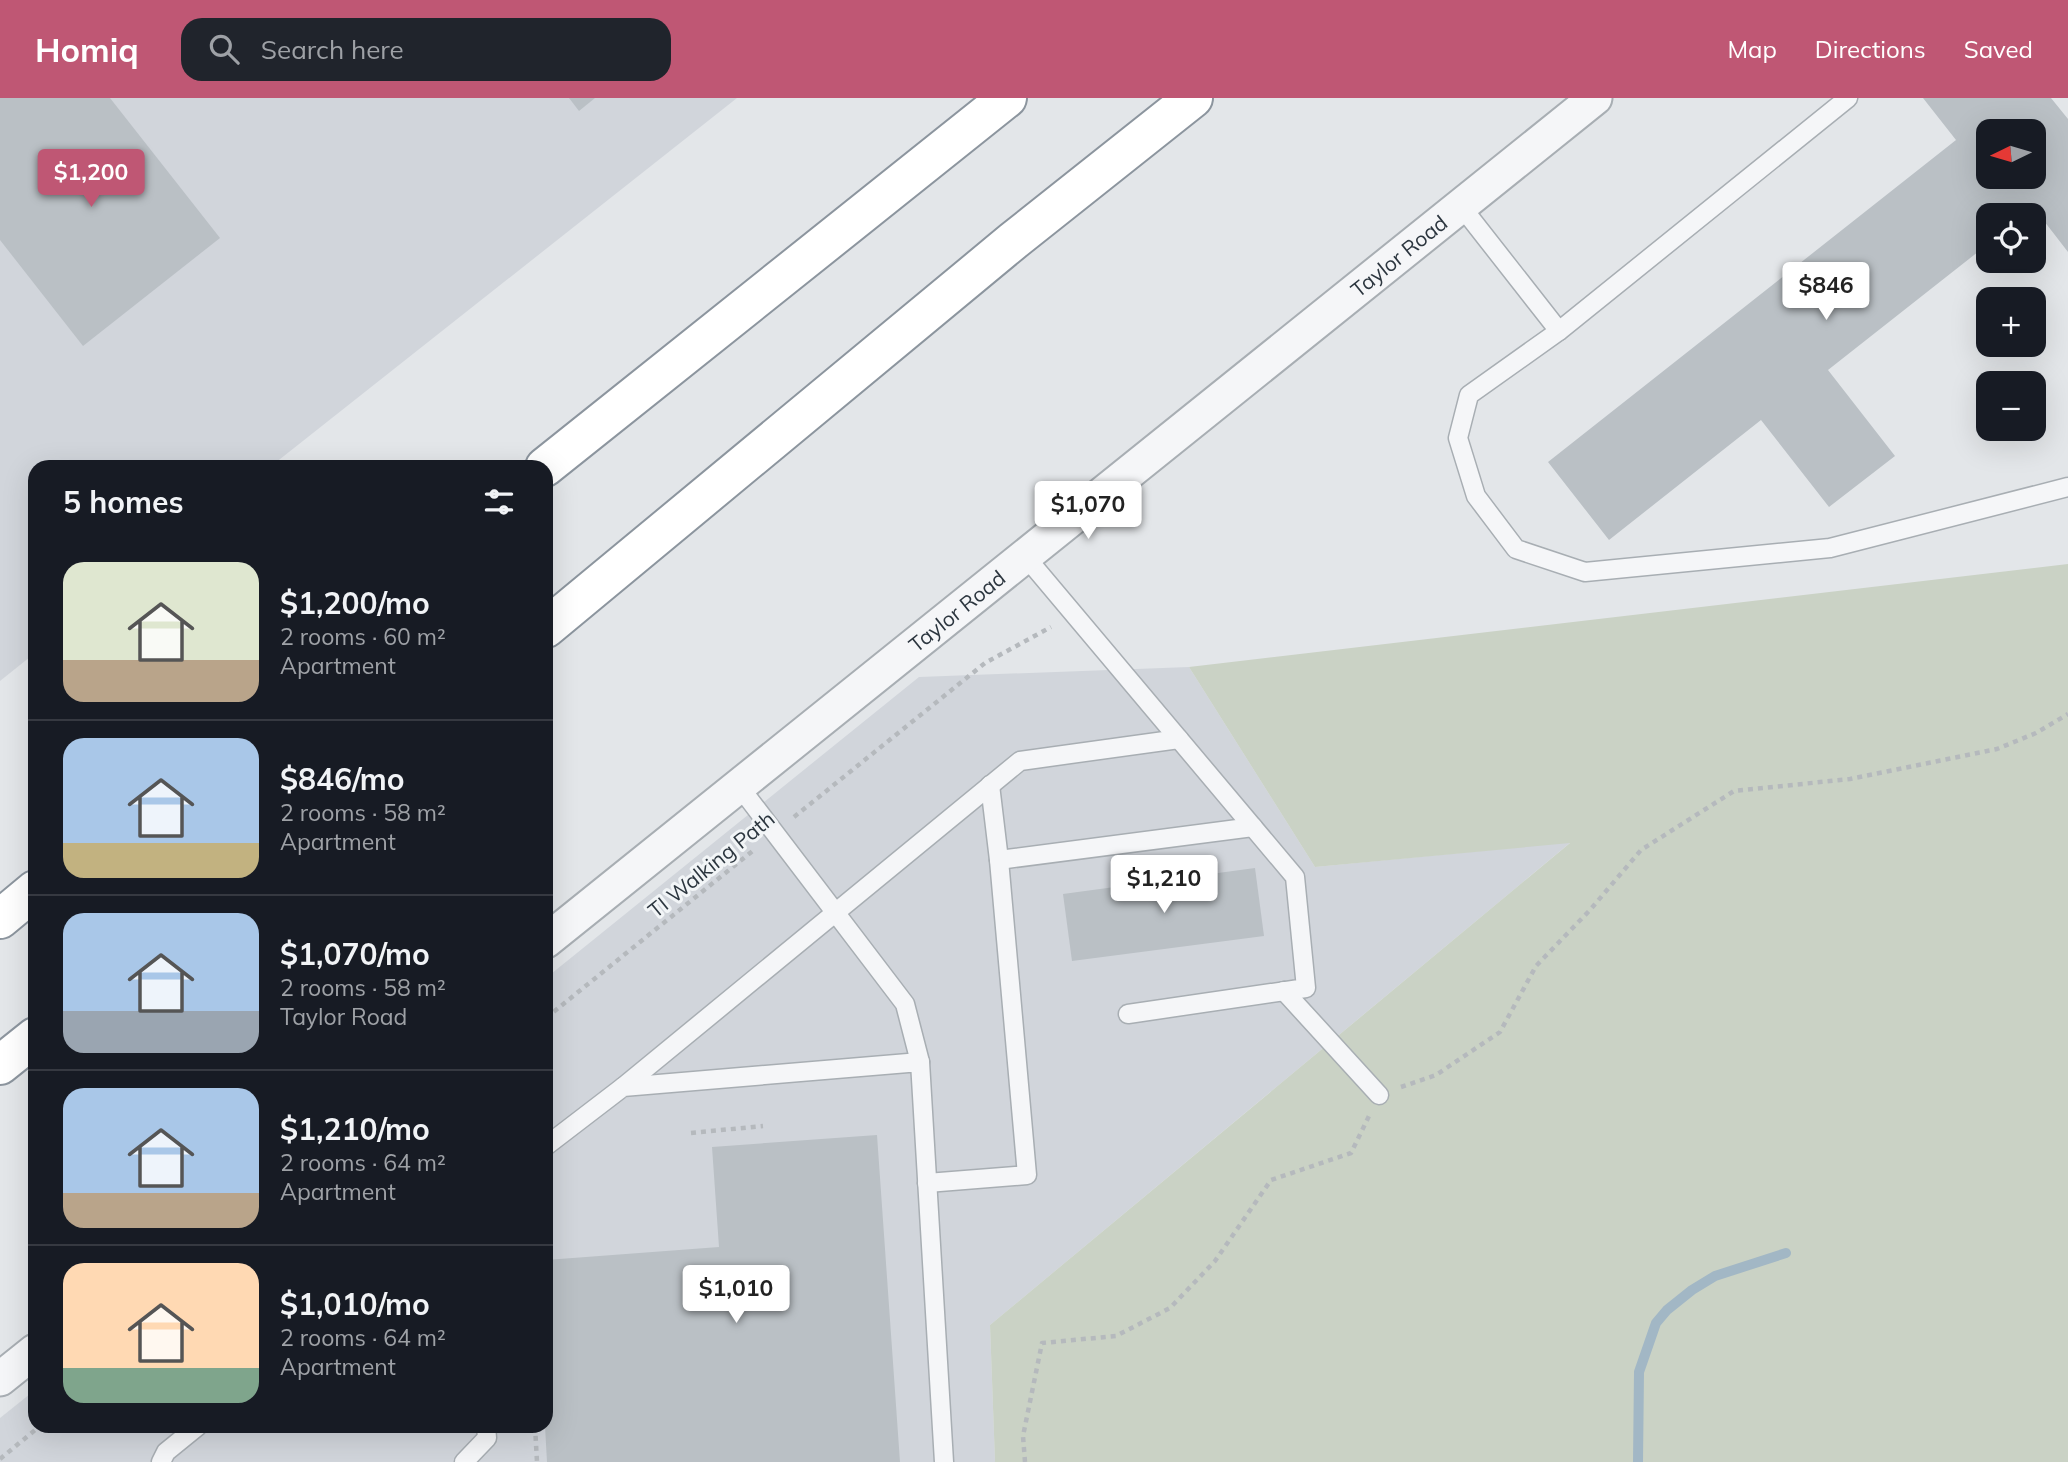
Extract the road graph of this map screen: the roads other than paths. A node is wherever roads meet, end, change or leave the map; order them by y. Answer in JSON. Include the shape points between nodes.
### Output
{"nodes":[{"id":1,"x":1007,"y":98,"type":"edge"},
{"id":2,"x":1193,"y":98,"type":"edge"},
{"id":3,"x":1595,"y":98,"type":"edge"},
{"id":4,"x":1847,"y":98,"type":"edge"},
{"id":5,"x":1461,"y":206,"type":"junction"},
{"id":6,"x":1559,"y":331,"type":"junction"},
{"id":7,"x":553,"y":461,"type":"edge"},
{"id":8,"x":2068,"y":487,"type":"edge"},
{"id":9,"x":1025,"y":556,"type":"junction"},
{"id":10,"x":553,"y":622,"type":"edge"},
{"id":11,"x":1179,"y":739,"type":"junction"},
{"id":12,"x":990,"y":785,"type":"junction"},
{"id":13,"x":739,"y":786,"type":"junction"},
{"id":14,"x":1253,"y":827,"type":"junction"},
{"id":15,"x":999,"y":860,"type":"junction"},
{"id":16,"x":28,"y":896,"type":"edge"},
{"id":17,"x":835,"y":913,"type":"junction"},
{"id":18,"x":0,"y":919,"type":"edge"},
{"id":19,"x":553,"y":935,"type":"edge"},
{"id":20,"x":1284,"y":992,"type":"junction"},
{"id":21,"x":1128,"y":1014,"type":"dead end"},
{"id":22,"x":28,"y":1043,"type":"edge"},
{"id":23,"x":920,"y":1062,"type":"junction"},
{"id":24,"x":0,"y":1065,"type":"edge"},
{"id":25,"x":623,"y":1087,"type":"junction"},
{"id":26,"x":1379,"y":1095,"type":"road end"},
{"id":27,"x":553,"y":1141,"type":"edge"},
{"id":28,"x":927,"y":1183,"type":"junction"},
{"id":29,"x":28,"y":1357,"type":"edge"},
{"id":30,"x":0,"y":1379,"type":"edge"},
{"id":31,"x":189,"y":1433,"type":"edge"},
{"id":32,"x":487,"y":1433,"type":"edge"},
{"id":33,"x":161,"y":1462,"type":"edge"},
{"id":34,"x":464,"y":1462,"type":"edge"},
{"id":35,"x":944,"y":1462,"type":"edge"}],
"edges":[{"from":1,"to":7,"type":"highway"},
{"from":2,"to":10,"type":"highway"},
{"from":3,"to":5,"type":"street","name":"Taylor Road"},
{"from":4,"to":6,"type":"lane"},
{"from":5,"to":6,"type":"lane"},
{"from":5,"to":9,"type":"street","name":"Taylor Road"},
{"from":6,"to":8,"type":"lane","via":[[1469,395],[1458,438],[1476,496],[1516,549],[1585,572],[1830,548]]},
{"from":9,"to":11,"type":"lane"},
{"from":9,"to":13,"type":"street","name":"Taylor Road"},
{"from":11,"to":12,"type":"lane","via":[[1020,761]]},
{"from":11,"to":14,"type":"lane"},
{"from":12,"to":15,"type":"lane"},
{"from":12,"to":17,"type":"lane"},
{"from":13,"to":17,"type":"lane"},
{"from":13,"to":19,"type":"street","name":"Taylor Road"},
{"from":14,"to":15,"type":"lane"},
{"from":14,"to":20,"type":"lane","via":[[1295,877],[1306,988]]},
{"from":15,"to":28,"type":"lane","via":[[1027,1175]]},
{"from":16,"to":18,"type":"highway"},
{"from":17,"to":23,"type":"lane","via":[[905,1004]]},
{"from":17,"to":25,"type":"lane"},
{"from":20,"to":21,"type":"lane"},
{"from":20,"to":26,"type":"lane"},
{"from":22,"to":24,"type":"highway"},
{"from":23,"to":25,"type":"lane"},
{"from":23,"to":28,"type":"lane"},
{"from":25,"to":27,"type":"lane"},
{"from":28,"to":35,"type":"lane"},
{"from":29,"to":30,"type":"street"},
{"from":31,"to":33,"type":"lane"},
{"from":32,"to":34,"type":"lane"}]}
